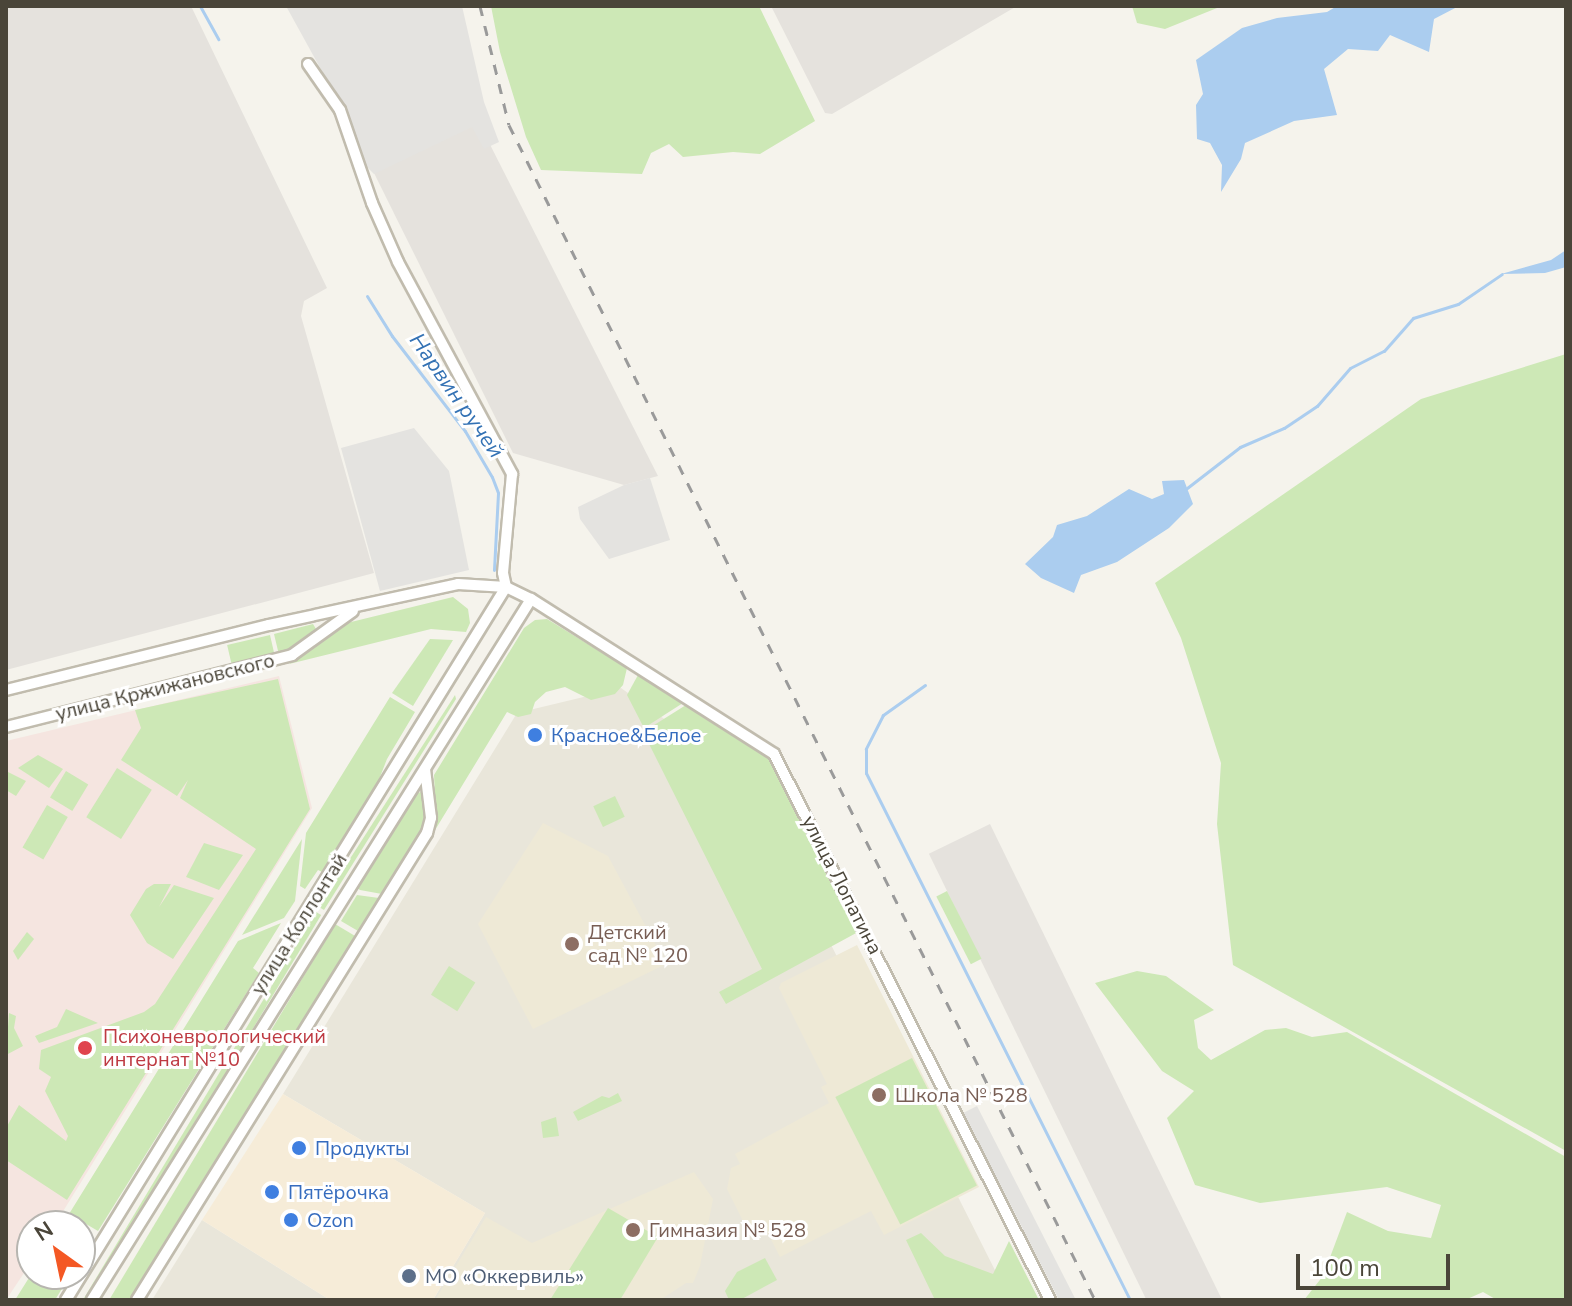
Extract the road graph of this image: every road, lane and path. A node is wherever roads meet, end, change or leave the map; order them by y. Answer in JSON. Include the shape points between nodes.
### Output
{"nodes":[{"id":1,"x":308,"y":64,"type":"dead end"},
{"id":2,"x":506,"y":587,"type":"junction"},
{"id":3,"x":531,"y":599,"type":"junction"},
{"id":4,"x":358,"y":608,"type":"junction"},
{"id":5,"x":318,"y":614,"type":"junction"},
{"id":6,"x":322,"y":629,"type":"junction"},
{"id":7,"x":6,"y":690,"type":"edge"},
{"id":8,"x":6,"y":727,"type":"edge"},
{"id":9,"x":425,"y":769,"type":"junction"},
{"id":10,"x":66,"y":1300,"type":"edge"},
{"id":11,"x":92,"y":1300,"type":"edge"},
{"id":12,"x":137,"y":1300,"type":"edge"},
{"id":13,"x":1050,"y":1300,"type":"edge"}],
"edges":[{"from":1,"to":2,"type":"street","via":[[340,110],[398,262],[512,474]]},
{"from":2,"to":3,"type":"street","name":"улица Лопатина"},
{"from":2,"to":4,"type":"street","name":"улица Кржижановского","via":[[458,584]]},
{"from":2,"to":10,"type":"street","name":"улица Коллонтай"},
{"from":3,"to":9,"type":"street","name":"улица Коллонтай"},
{"from":3,"to":13,"type":"street","name":"улица Лопатина","via":[[774,754]]},
{"from":4,"to":5,"type":"street","name":"улица Кржижановского"},
{"from":4,"to":6,"type":"street","name":"улица Кржижановского"},
{"from":5,"to":6,"type":"street"},
{"from":5,"to":7,"type":"street","name":"улица Кржижановского"},
{"from":6,"to":8,"type":"street","name":"улица Кржижановского","via":[[292,655]]},
{"from":9,"to":11,"type":"street","name":"улица Коллонтай"},
{"from":9,"to":12,"type":"street","via":[[431,818],[427,833]]}]}
